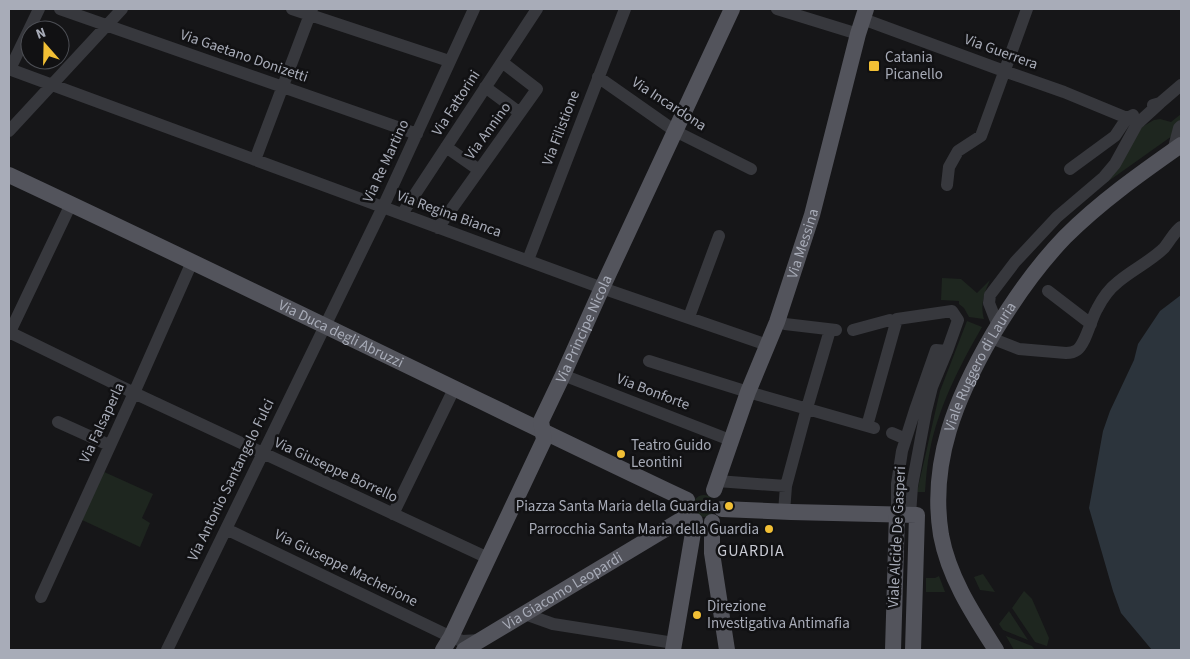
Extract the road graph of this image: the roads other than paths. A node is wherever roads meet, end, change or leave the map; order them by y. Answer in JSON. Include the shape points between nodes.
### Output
{"nodes":[{"id":1,"x":39,"y":9,"type":"edge"},
{"id":2,"x":60,"y":9,"type":"edge"},
{"id":3,"x":122,"y":9,"type":"edge"},
{"id":4,"x":292,"y":9,"type":"edge"},
{"id":5,"x":474,"y":9,"type":"edge"},
{"id":6,"x":537,"y":9,"type":"edge"},
{"id":7,"x":625,"y":9,"type":"edge"},
{"id":8,"x":732,"y":9,"type":"edge"},
{"id":9,"x":777,"y":9,"type":"edge"},
{"id":10,"x":1027,"y":9,"type":"edge"},
{"id":11,"x":311,"y":12,"type":"edge"},
{"id":12,"x":863,"y":21,"type":"edge"},
{"id":13,"x":108,"y":25,"type":"junction"},
{"id":14,"x":449,"y":61,"type":"junction"},
{"id":15,"x":502,"y":62,"type":"junction"},
{"id":16,"x":10,"y":69,"type":"edge"},
{"id":17,"x":1004,"y":71,"type":"junction"},
{"id":18,"x":598,"y":76,"type":"junction"},
{"id":19,"x":52,"y":85,"type":"junction"},
{"id":20,"x":1181,"y":85,"type":"edge"},
{"id":21,"x":283,"y":86,"type":"junction"},
{"id":22,"x":485,"y":87,"type":"junction"},
{"id":23,"x":1160,"y":103,"type":"junction"},
{"id":24,"x":520,"y":113,"type":"junction"},
{"id":25,"x":1127,"y":118,"type":"junction"},
{"id":26,"x":1181,"y":126,"type":"edge"},
{"id":27,"x":9,"y":131,"type":"edge"},
{"id":28,"x":676,"y":131,"type":"junction"},
{"id":29,"x":417,"y":134,"type":"junction"},
{"id":30,"x":446,"y":147,"type":"junction"},
{"id":31,"x":1177,"y":148,"type":"edge"},
{"id":32,"x":255,"y":160,"type":"junction"},
{"id":33,"x":752,"y":169,"type":"dead end"},
{"id":34,"x":1070,"y":169,"type":"dead end"},
{"id":35,"x":479,"y":170,"type":"junction"},
{"id":36,"x":9,"y":175,"type":"edge"},
{"id":37,"x":947,"y":185,"type":"dead end"},
{"id":38,"x":1094,"y":186,"type":"junction"},
{"id":39,"x":1106,"y":201,"type":"junction"},
{"id":40,"x":71,"y":204,"type":"junction"},
{"id":41,"x":383,"y":207,"type":"junction"},
{"id":42,"x":402,"y":214,"type":"junction"},
{"id":43,"x":1181,"y":227,"type":"edge"},
{"id":44,"x":438,"y":228,"type":"junction"},
{"id":45,"x":719,"y":236,"type":"dead end"},
{"id":46,"x":528,"y":260,"type":"junction"},
{"id":47,"x":192,"y":262,"type":"junction"},
{"id":48,"x":602,"y":288,"type":"junction"},
{"id":49,"x":1048,"y":291,"type":"dead end"},
{"id":50,"x":689,"y":318,"type":"junction"},
{"id":51,"x":893,"y":320,"type":"junction"},
{"id":52,"x":325,"y":324,"type":"junction"},
{"id":53,"x":786,"y":324,"type":"dead end"},
{"id":54,"x":1091,"y":324,"type":"junction"},
{"id":55,"x":842,"y":330,"type":"junction"},
{"id":56,"x":994,"y":332,"type":"junction"},
{"id":57,"x":9,"y":333,"type":"edge"},
{"id":58,"x":767,"y":345,"type":"junction"},
{"id":59,"x":649,"y":360,"type":"dead end"},
{"id":60,"x":563,"y":375,"type":"junction"},
{"id":61,"x":454,"y":389,"type":"junction"},
{"id":62,"x":748,"y":392,"type":"junction"},
{"id":63,"x":134,"y":393,"type":"junction"},
{"id":64,"x":807,"y":408,"type":"junction"},
{"id":65,"x":58,"y":422,"type":"dead end"},
{"id":66,"x":542,"y":430,"type":"junction"},
{"id":67,"x":730,"y":440,"type":"junction"},
{"id":68,"x":109,"y":445,"type":"junction"},
{"id":69,"x":263,"y":453,"type":"junction"},
{"id":70,"x":786,"y":483,"type":"junction"},
{"id":71,"x":699,"y":494,"type":"junction"},
{"id":72,"x":722,"y":509,"type":"junction"},
{"id":73,"x":787,"y":512,"type":"junction"},
{"id":74,"x":393,"y":514,"type":"junction"},
{"id":75,"x":908,"y":515,"type":"junction"},
{"id":76,"x":712,"y":522,"type":"junction"},
{"id":77,"x":226,"y":529,"type":"junction"},
{"id":78,"x":488,"y":558,"type":"junction"},
{"id":79,"x":40,"y":597,"type":"dead end"},
{"id":80,"x":525,"y":614,"type":"junction"},
{"id":81,"x":481,"y":640,"type":"junction"},
{"id":82,"x":447,"y":644,"type":"edge"},
{"id":83,"x":674,"y":646,"type":"edge"},
{"id":84,"x":167,"y":650,"type":"edge"},
{"id":85,"x":464,"y":650,"type":"edge"},
{"id":86,"x":727,"y":650,"type":"edge"},
{"id":87,"x":893,"y":650,"type":"edge"},
{"id":88,"x":913,"y":650,"type":"edge"},
{"id":89,"x":996,"y":650,"type":"edge"}],
"edges":[{"from":1,"to":16,"type":"street"},
{"from":2,"to":13,"type":"street","name":"Via Gaetano Donizetti"},
{"from":3,"to":13,"type":"street"},
{"from":4,"to":11,"type":"street"},
{"from":5,"to":14,"type":"street","name":"Via Re Martino"},
{"from":6,"to":15,"type":"street","name":"Via Fattorini"},
{"from":7,"to":18,"type":"street","name":"Via Filistione"},
{"from":8,"to":28,"type":"main road","name":"Via Principe Nicola"},
{"from":9,"to":12,"type":"street","name":"Via Guerrera"},
{"from":10,"to":17,"type":"street"},
{"from":11,"to":14,"type":"street"},
{"from":11,"to":21,"type":"street"},
{"from":12,"to":17,"type":"street","name":"Via Guerrera"},
{"from":12,"to":58,"type":"main road","name":"Via Messina","via":[[812,214]]},
{"from":13,"to":19,"type":"street"},
{"from":13,"to":21,"type":"street","name":"Via Gaetano Donizetti"},
{"from":14,"to":29,"type":"street","name":"Via Re Martino"},
{"from":15,"to":22,"type":"street","name":"Via Fattorini"},
{"from":15,"to":24,"type":"street","name":"Via Annino","via":[[538,89]]},
{"from":16,"to":19,"type":"street","name":"Via Regina Bianca"},
{"from":17,"to":25,"type":"street","name":"Via Guerrera"},
{"from":17,"to":37,"type":"street","via":[[981,136],[958,151],[948,167]]},
{"from":18,"to":28,"type":"street","name":"Via Incardona"},
{"from":18,"to":46,"type":"street","name":"Via Filistione"},
{"from":19,"to":27,"type":"street"},
{"from":19,"to":32,"type":"street","name":"Via Regina Bianca"},
{"from":20,"to":23,"type":"street"},
{"from":21,"to":29,"type":"street","name":"Via Gaetano Donizetti"},
{"from":21,"to":32,"type":"street"},
{"from":22,"to":24,"type":"street"},
{"from":22,"to":30,"type":"street","name":"Via Fattorini"},
{"from":23,"to":25,"type":"street"},
{"from":23,"to":38,"type":"street","via":[[1137,124],[1115,164]]},
{"from":24,"to":35,"type":"street","name":"Via Annino"},
{"from":25,"to":34,"type":"street","via":[[1115,136]]},
{"from":26,"to":31,"type":"street"},
{"from":28,"to":33,"type":"street","name":"Via Incardona"},
{"from":28,"to":48,"type":"main road","name":"Via Principe Nicola"},
{"from":29,"to":41,"type":"street","name":"Via Re Martino"},
{"from":30,"to":35,"type":"street"},
{"from":30,"to":42,"type":"street","name":"Via Fattorini"},
{"from":31,"to":39,"type":"main road","name":"Viale Ruggero di Lauria"},
{"from":32,"to":41,"type":"street","name":"Via Regina Bianca"},
{"from":35,"to":44,"type":"street","name":"Via Annino"},
{"from":36,"to":40,"type":"main road","name":"Via Duca degli Abruzzi"},
{"from":38,"to":39,"type":"street"},
{"from":38,"to":56,"type":"street","via":[[1057,217],[1015,262],[990,295]]},
{"from":39,"to":56,"type":"main road","name":"Viale Ruggero di Lauria","via":[[1045,258]]},
{"from":40,"to":47,"type":"main road","name":"Via Duca degli Abruzzi"},
{"from":40,"to":57,"type":"street"},
{"from":41,"to":42,"type":"street","name":"Via Regina Bianca"},
{"from":41,"to":52,"type":"street","name":"Via Re Martino"},
{"from":42,"to":44,"type":"street","name":"Via Regina Bianca"},
{"from":43,"to":54,"type":"street","via":[[1165,247],[1117,282],[1105,295]]},
{"from":44,"to":46,"type":"street","name":"Via Regina Bianca"},
{"from":45,"to":50,"type":"street"},
{"from":46,"to":48,"type":"street","name":"Via Regina Bianca"},
{"from":47,"to":52,"type":"main road","name":"Via Duca degli Abruzzi"},
{"from":47,"to":63,"type":"street","name":"Via Falsaperla"},
{"from":48,"to":50,"type":"street","name":"Via Regina Bianca"},
{"from":48,"to":60,"type":"main road","name":"Via Principe Nicola"},
{"from":49,"to":54,"type":"street"},
{"from":50,"to":58,"type":"street","name":"Via Regina Bianca"},
{"from":51,"to":55,"type":"street"},
{"from":51,"to":64,"type":"street","via":[[871,427]]},
{"from":51,"to":75,"type":"street","name":"Viale Alcide De Gasperi","via":[[952,311],[958,320],[947,351],[936,350],[906,438],[897,484]]},
{"from":52,"to":61,"type":"main road","name":"Via Duca degli Abruzzi"},
{"from":52,"to":69,"type":"street","name":"Via Antonio Santangelo Fulci"},
{"from":53,"to":55,"type":"street"},
{"from":54,"to":56,"type":"street","via":[[1078,349],[1066,354],[1019,350]]},
{"from":55,"to":64,"type":"street"},
{"from":56,"to":89,"type":"main road","name":"Viale Ruggero di Lauria","via":[[966,385],[949,428],[941,462],[938,502],[942,536],[954,579]]},
{"from":57,"to":63,"type":"street","name":"Via Giuseppe Borrello"},
{"from":58,"to":62,"type":"main road","name":"Via Messina"},
{"from":59,"to":62,"type":"street"},
{"from":60,"to":66,"type":"main road","name":"Via Principe Nicola","via":[[541,421]]},
{"from":60,"to":67,"type":"street","name":"Via Bonforte"},
{"from":61,"to":66,"type":"main road","name":"Via Duca degli Abruzzi"},
{"from":61,"to":74,"type":"street"},
{"from":62,"to":64,"type":"street"},
{"from":62,"to":67,"type":"main road","name":"Via Messina"},
{"from":63,"to":68,"type":"street","name":"Via Falsaperla"},
{"from":63,"to":69,"type":"street","name":"Via Giuseppe Borrello"},
{"from":64,"to":70,"type":"street"},
{"from":65,"to":68,"type":"street"},
{"from":66,"to":71,"type":"main road","name":"Via Duca degli Abruzzi"},
{"from":66,"to":78,"type":"main road","name":"Via Principe Nicola","via":[[544,440]]},
{"from":67,"to":71,"type":"main road","name":"Via Messina"},
{"from":68,"to":79,"type":"street","name":"Via Falsaperla"},
{"from":69,"to":74,"type":"street","name":"Via Giuseppe Borrello"},
{"from":69,"to":77,"type":"street","name":"Via Antonio Santangelo Fulci"},
{"from":70,"to":71,"type":"street"},
{"from":70,"to":73,"type":"street"},
{"from":71,"to":72,"type":"main road","via":[[721,498]]},
{"from":71,"to":76,"type":"main road","via":[[702,524]]},
{"from":71,"to":80,"type":"main road","name":"Via Giacomo Leopardi","via":[[662,532]]},
{"from":71,"to":83,"type":"main road","name":"Via Messina"},
{"from":72,"to":73,"type":"main road"},
{"from":72,"to":76,"type":"main road"},
{"from":73,"to":75,"type":"main road"},
{"from":74,"to":78,"type":"street","name":"Via Giuseppe Borrello"},
{"from":75,"to":87,"type":"main road","name":"Viale Alcide De Gasperi"},
{"from":75,"to":88,"type":"main road","name":"Viale Alcide De Gasperi"},
{"from":76,"to":86,"type":"main road","via":[[712,553]]},
{"from":77,"to":82,"type":"street","name":"Via Giuseppe Macherione"},
{"from":77,"to":84,"type":"street","name":"Via Antonio Santangelo Fulci"},
{"from":78,"to":82,"type":"main road","name":"Via Principe Nicola"},
{"from":80,"to":81,"type":"main road","name":"Via Giacomo Leopardi"},
{"from":80,"to":83,"type":"street","via":[[553,624]]},
{"from":81,"to":82,"type":"street","name":"Via Giuseppe Macherione"},
{"from":81,"to":85,"type":"main road","name":"Via Giacomo Leopardi"}]}
